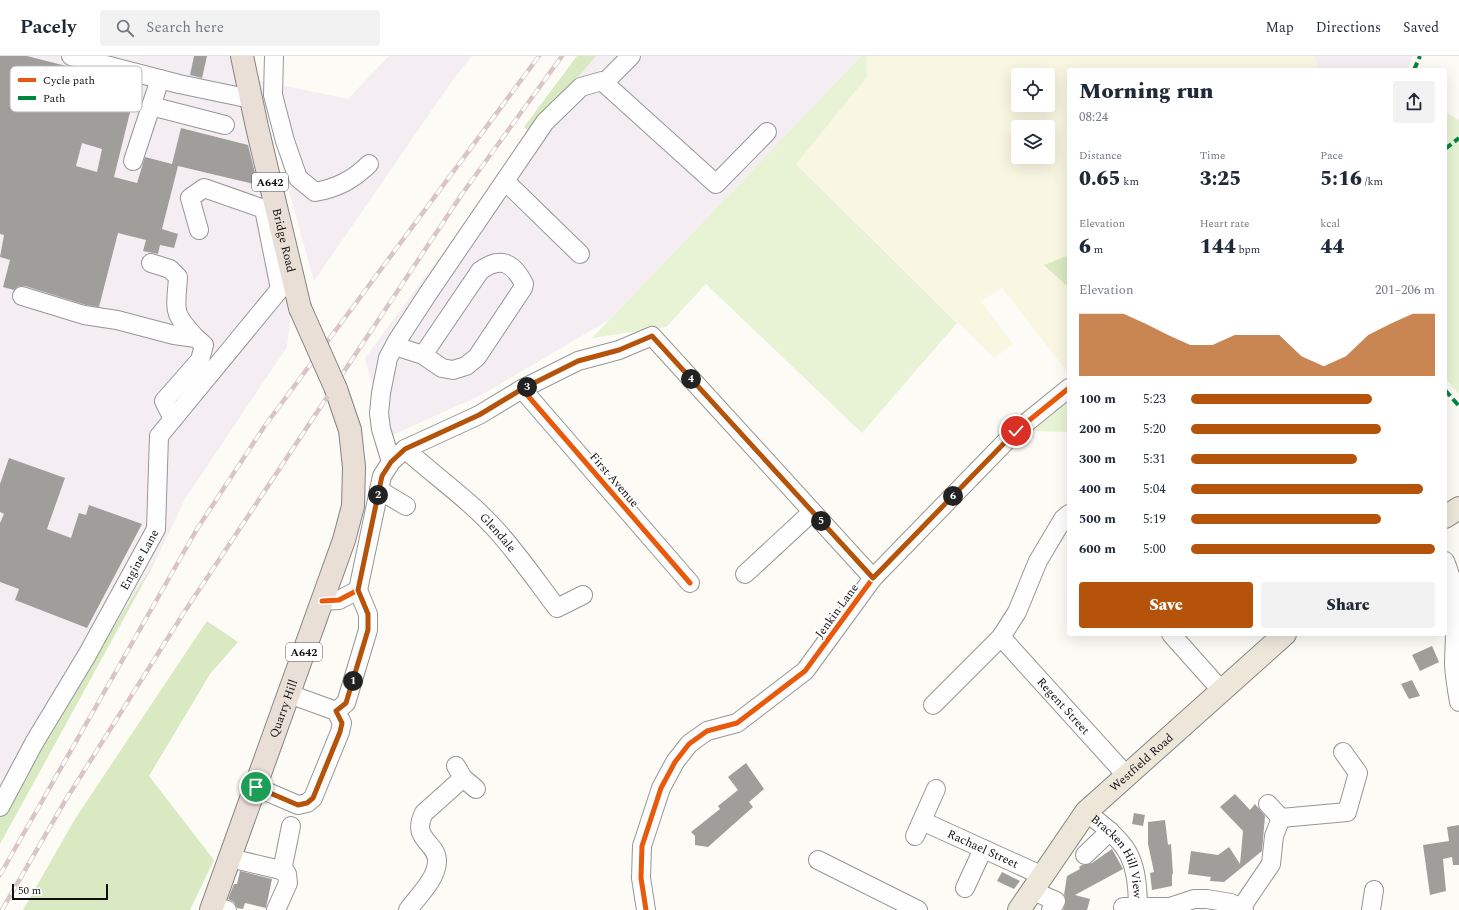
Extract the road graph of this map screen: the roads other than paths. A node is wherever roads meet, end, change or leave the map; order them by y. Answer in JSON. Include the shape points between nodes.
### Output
{"nodes":[{"id":1,"x":71,"y":56,"type":"edge"},
{"id":2,"x":242,"y":56,"type":"edge"},
{"id":3,"x":274,"y":56,"type":"edge"},
{"id":4,"x":631,"y":56,"type":"edge"},
{"id":5,"x":110,"y":66,"type":"edge"},
{"id":6,"x":142,"y":74,"type":"edge"},
{"id":7,"x":160,"y":79,"type":"junction"},
{"id":8,"x":604,"y":83,"type":"junction"},
{"id":9,"x":251,"y":99,"type":"junction"},
{"id":10,"x":151,"y":106,"type":"junction"},
{"id":11,"x":225,"y":125,"type":"dead end"},
{"id":12,"x":767,"y":132,"type":"dead end"},
{"id":13,"x":133,"y":161,"type":"dead end"},
{"id":14,"x":369,"y":164,"type":"dead end"},
{"id":15,"x":505,"y":181,"type":"junction"},
{"id":16,"x":199,"y":230,"type":"dead end"},
{"id":17,"x":580,"y":254,"type":"dead end"},
{"id":18,"x":150,"y":263,"type":"dead end"},
{"id":19,"x":287,"y":287,"type":"junction"},
{"id":20,"x":22,"y":296,"type":"dead end"},
{"id":21,"x":196,"y":338,"type":"junction"},
{"id":22,"x":395,"y":346,"type":"junction"},
{"id":23,"x":422,"y":355,"type":"junction"},
{"id":24,"x":336,"y":389,"type":"joint"},
{"id":25,"x":522,"y":389,"type":"junction"},
{"id":26,"x":1067,"y":390,"type":"edge"},
{"id":27,"x":173,"y":419,"type":"junction"},
{"id":28,"x":405,"y":449,"type":"junction"},
{"id":29,"x":391,"y":462,"type":"junction"},
{"id":30,"x":379,"y":490,"type":"junction"},
{"id":31,"x":406,"y":506,"type":"dead end"},
{"id":32,"x":1459,"y":508,"type":"edge"},
{"id":33,"x":812,"y":512,"type":"junction"},
{"id":34,"x":1067,"y":516,"type":"edge"},
{"id":35,"x":1447,"y":516,"type":"edge"},
{"id":36,"x":1447,"y":567,"type":"edge"},
{"id":37,"x":745,"y":574,"type":"dead end"},
{"id":38,"x":873,"y":578,"type":"junction"},
{"id":39,"x":690,"y":584,"type":"dead end"},
{"id":40,"x":358,"y":590,"type":"junction"},
{"id":41,"x":583,"y":595,"type":"dead end"},
{"id":42,"x":322,"y":601,"type":"junction"},
{"id":43,"x":1173,"y":636,"type":"edge"},
{"id":44,"x":1283,"y":636,"type":"edge"},
{"id":45,"x":1001,"y":637,"type":"junction"},
{"id":46,"x":1221,"y":690,"type":"junction"},
{"id":47,"x":289,"y":694,"type":"junction"},
{"id":48,"x":1459,"y":702,"type":"edge"},
{"id":49,"x":933,"y":705,"type":"dead end"},
{"id":50,"x":336,"y":711,"type":"junction"},
{"id":51,"x":1343,"y":752,"type":"dead end"},
{"id":52,"x":1126,"y":775,"type":"junction"},
{"id":53,"x":465,"y":778,"type":"dead end"},
{"id":54,"x":256,"y":787,"type":"junction"},
{"id":55,"x":936,"y":789,"type":"dead end"},
{"id":56,"x":1268,"y":804,"type":"dead end"},
{"id":57,"x":0,"y":807,"type":"edge"},
{"id":58,"x":1086,"y":812,"type":"junction"},
{"id":59,"x":1281,"y":818,"type":"junction"},
{"id":60,"x":291,"y":826,"type":"dead end"},
{"id":61,"x":1110,"y":831,"type":"junction"},
{"id":62,"x":983,"y":849,"type":"junction"},
{"id":63,"x":1084,"y":855,"type":"dead end"},
{"id":64,"x":230,"y":858,"type":"junction"},
{"id":65,"x":818,"y":860,"type":"dead end"},
{"id":66,"x":282,"y":871,"type":"junction"},
{"id":67,"x":1037,"y":883,"type":"junction"},
{"id":68,"x":965,"y":888,"type":"dead end"},
{"id":69,"x":1374,"y":890,"type":"dead end"},
{"id":70,"x":217,"y":909,"type":"edge"},
{"id":71,"x":1242,"y":909,"type":"edge"},
{"id":72,"x":276,"y":910,"type":"edge"},
{"id":73,"x":408,"y":910,"type":"edge"},
{"id":74,"x":646,"y":910,"type":"edge"},
{"id":75,"x":918,"y":910,"type":"edge"},
{"id":76,"x":1019,"y":910,"type":"edge"},
{"id":77,"x":1051,"y":910,"type":"edge"},
{"id":78,"x":1371,"y":910,"type":"edge"}],
"edges":[{"from":1,"to":5,"type":"street"},
{"from":2,"to":9,"type":"highway","name":"Bridge Road","number":"A642"},
{"from":3,"to":14,"type":"street","via":[[273,95],[298,178],[305,186],[315,192],[342,185],[352,180]]},
{"from":4,"to":8,"type":"street"},
{"from":6,"to":7,"type":"street"},
{"from":7,"to":9,"type":"street"},
{"from":7,"to":10,"type":"street"},
{"from":8,"to":12,"type":"street","via":[[716,184]]},
{"from":8,"to":15,"type":"street","via":[[602,81],[582,87],[566,100],[545,122]]},
{"from":9,"to":19,"type":"highway","name":"Bridge Road","number":"A642"},
{"from":10,"to":11,"type":"street"},
{"from":10,"to":13,"type":"street"},
{"from":15,"to":17,"type":"street"},
{"from":15,"to":22,"type":"street"},
{"from":16,"to":19,"type":"street","via":[[190,198],[204,188],[264,209]]},
{"from":18,"to":21,"type":"street","via":[[170,269],[178,277],[175,307],[180,321]]},
{"from":19,"to":24,"type":"highway","name":"Bridge Road","number":"A642","bridge":true,"via":[[300,308]]},
{"from":19,"to":27,"type":"street","name":"Engine Lane"},
{"from":20,"to":21,"type":"street","via":[[84,315]]},
{"from":21,"to":27,"type":"street","via":[[204,345],[200,360],[164,400]]},
{"from":22,"to":23,"type":"street"},
{"from":22,"to":29,"type":"street","via":[[388,358],[379,413]]},
{"from":23,"to":23,"type":"street","via":[[442,368],[453,370],[466,366],[477,357],[523,288],[524,284],[514,269],[500,262],[490,264],[480,271]]},
{"from":24,"to":42,"type":"highway","name":"Quarry Hill","number":"A642","via":[[350,430],[354,467],[353,506]]},
{"from":25,"to":28,"type":"street","via":[[479,415]]},
{"from":25,"to":33,"type":"street","via":[[578,361],[619,350],[652,336]]},
{"from":25,"to":39,"type":"street","name":"First Avenue"},
{"from":26,"to":38,"type":"street","name":"Jenkin Lane","via":[[1016,431]]},
{"from":27,"to":57,"type":"street","name":"Engine Lane","via":[[159,436],[156,529]]},
{"from":28,"to":29,"type":"street"},
{"from":28,"to":41,"type":"street","name":"Glendale","via":[[435,476],[459,492],[499,532],[557,608]]},
{"from":29,"to":30,"type":"street","via":[[382,476]]},
{"from":30,"to":31,"type":"street"},
{"from":30,"to":40,"type":"street"},
{"from":32,"to":35,"type":"main road"},
{"from":33,"to":37,"type":"street"},
{"from":33,"to":38,"type":"street"},
{"from":34,"to":45,"type":"street","via":[[1038,561],[1017,612]]},
{"from":36,"to":48,"type":"street","via":[[1454,588],[1454,663]]},
{"from":38,"to":74,"type":"street","name":"Jenkin Lane","via":[[805,671],[737,723],[707,731],[690,744],[675,762],[661,788],[642,846],[641,878]]},
{"from":40,"to":42,"type":"street","via":[[339,600]]},
{"from":40,"to":50,"type":"street","via":[[368,614],[368,630],[346,703]]},
{"from":42,"to":47,"type":"highway","name":"Quarry Hill","number":"A642"},
{"from":43,"to":46,"type":"street"},
{"from":44,"to":46,"type":"main road","name":"Westfield Road"},
{"from":45,"to":49,"type":"street"},
{"from":45,"to":52,"type":"street","name":"Regent Street"},
{"from":46,"to":52,"type":"main road","name":"Westfield Road"},
{"from":47,"to":50,"type":"street"},
{"from":47,"to":54,"type":"highway","name":"Quarry Hill","number":"A642"},
{"from":50,"to":54,"type":"street","via":[[342,723],[340,732],[313,798],[298,805]]},
{"from":51,"to":59,"type":"street","via":[[1365,774],[1347,812]]},
{"from":52,"to":58,"type":"main road","name":"Westfield Road"},
{"from":53,"to":73,"type":"street","via":[[424,813],[421,819],[420,834],[437,856],[437,864],[430,881]]},
{"from":54,"to":64,"type":"highway","name":"Quarry Hill","number":"A642"},
{"from":55,"to":62,"type":"street","name":"Rachael Street","via":[[919,829]]},
{"from":56,"to":59,"type":"street"},
{"from":58,"to":61,"type":"street","name":"Bracken Hill View"},
{"from":58,"to":67,"type":"main road","name":"Westfield Road"},
{"from":59,"to":71,"type":"street","via":[[1274,836],[1270,864]]},
{"from":60,"to":66,"type":"street"},
{"from":61,"to":63,"type":"street"},
{"from":61,"to":71,"type":"street","name":"Bracken Hill View","via":[[1121,840],[1135,868],[1130,907],[1170,907],[1194,899],[1207,899]]},
{"from":62,"to":67,"type":"street","name":"Rachael Street"},
{"from":62,"to":68,"type":"street"},
{"from":64,"to":66,"type":"street"},
{"from":64,"to":70,"type":"highway","name":"Quarry Hill","number":"A642"},
{"from":65,"to":75,"type":"street"},
{"from":66,"to":72,"type":"street","via":[[287,874],[288,883]]},
{"from":67,"to":76,"type":"main road","name":"Westfield Road"},
{"from":67,"to":77,"type":"street","name":"Rachael Street","via":[[1056,900]]},
{"from":69,"to":78,"type":"street"}]}
